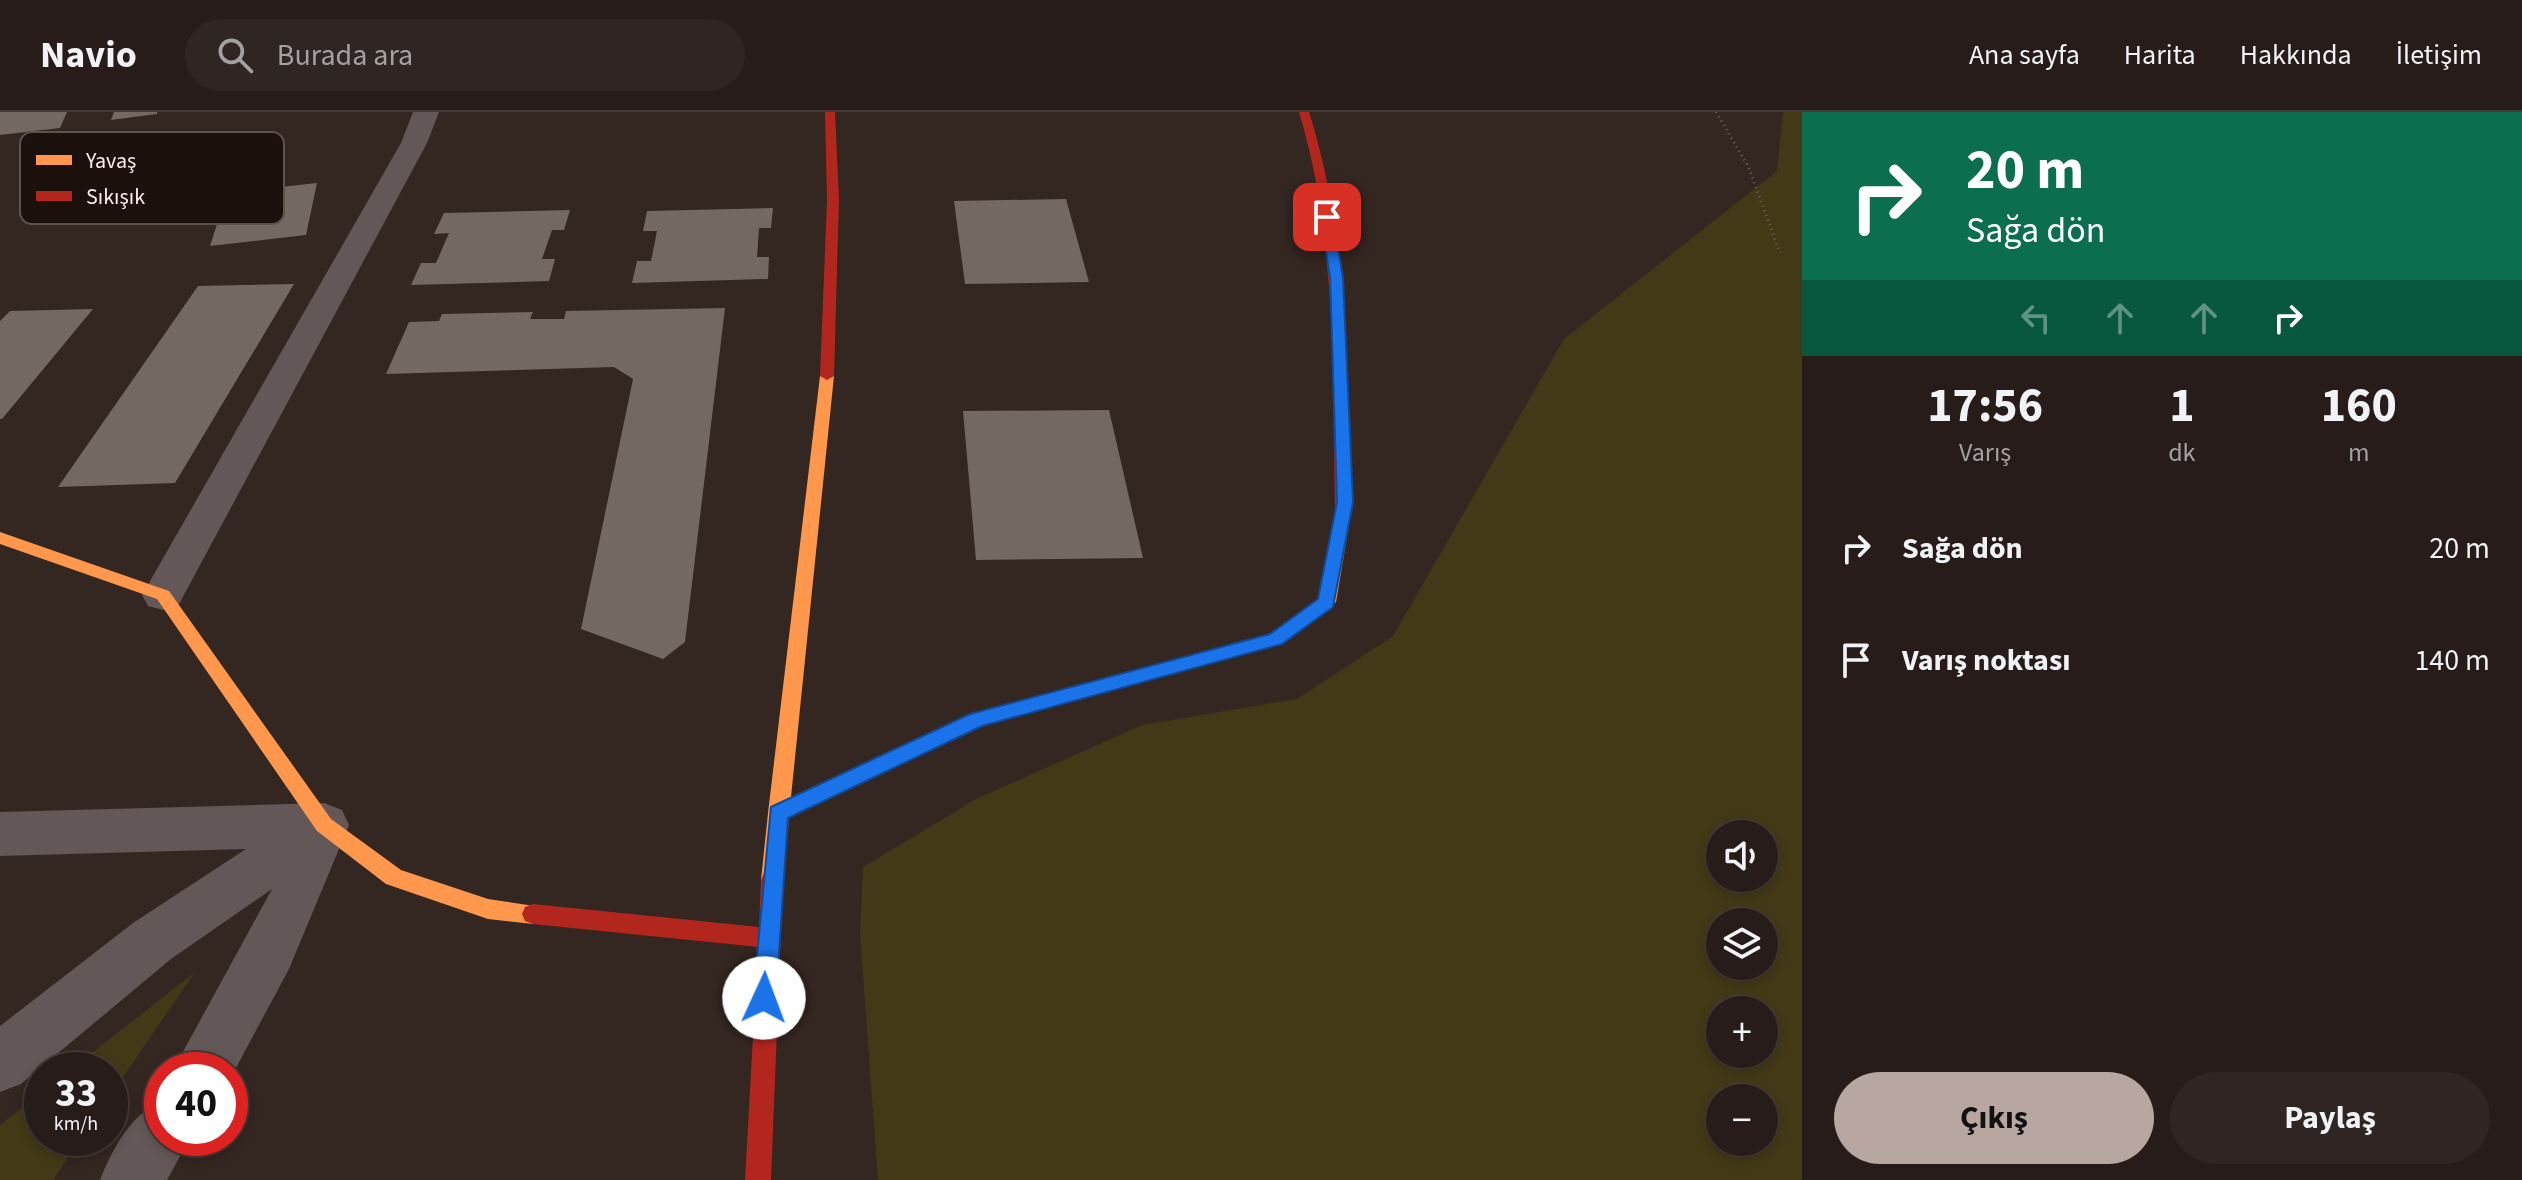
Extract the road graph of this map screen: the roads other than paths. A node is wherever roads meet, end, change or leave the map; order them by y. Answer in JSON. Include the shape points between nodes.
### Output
{"nodes":[{"id":1,"x":426,"y":112,"type":"edge"},
{"id":2,"x":830,"y":112,"type":"edge"},
{"id":3,"x":1304,"y":112,"type":"edge"},
{"id":4,"x":0,"y":538,"type":"edge"},
{"id":5,"x":163,"y":595,"type":"junction"},
{"id":6,"x":778,"y":813,"type":"junction"},
{"id":7,"x":324,"y":825,"type":"junction"},
{"id":8,"x":0,"y":834,"type":"edge"},
{"id":9,"x":766,"y":938,"type":"junction"},
{"id":10,"x":213,"y":1052,"type":"edge"},
{"id":11,"x":0,"y":1063,"type":"edge"},
{"id":12,"x":146,"y":1156,"type":"edge"},
{"id":13,"x":131,"y":1180,"type":"edge"},
{"id":14,"x":758,"y":1180,"type":"edge"}],
"edges":[{"from":1,"to":5,"type":"street","via":[[414,143]]},
{"from":2,"to":6,"type":"street","via":[[836,210],[816,512]]},
{"from":3,"to":6,"type":"street","via":[[1318,157],[1336,278],[1345,502],[1327,602],[1276,639],[977,720]]},
{"from":4,"to":5,"type":"street"},
{"from":5,"to":7,"type":"street"},
{"from":6,"to":9,"type":"street"},
{"from":7,"to":8,"type":"street"},
{"from":7,"to":9,"type":"street","via":[[394,877],[488,909]]},
{"from":7,"to":10,"type":"street","via":[[302,884]]},
{"from":7,"to":11,"type":"street","via":[[152,941]]},
{"from":9,"to":14,"type":"street"},
{"from":12,"to":13,"type":"street"}]}
